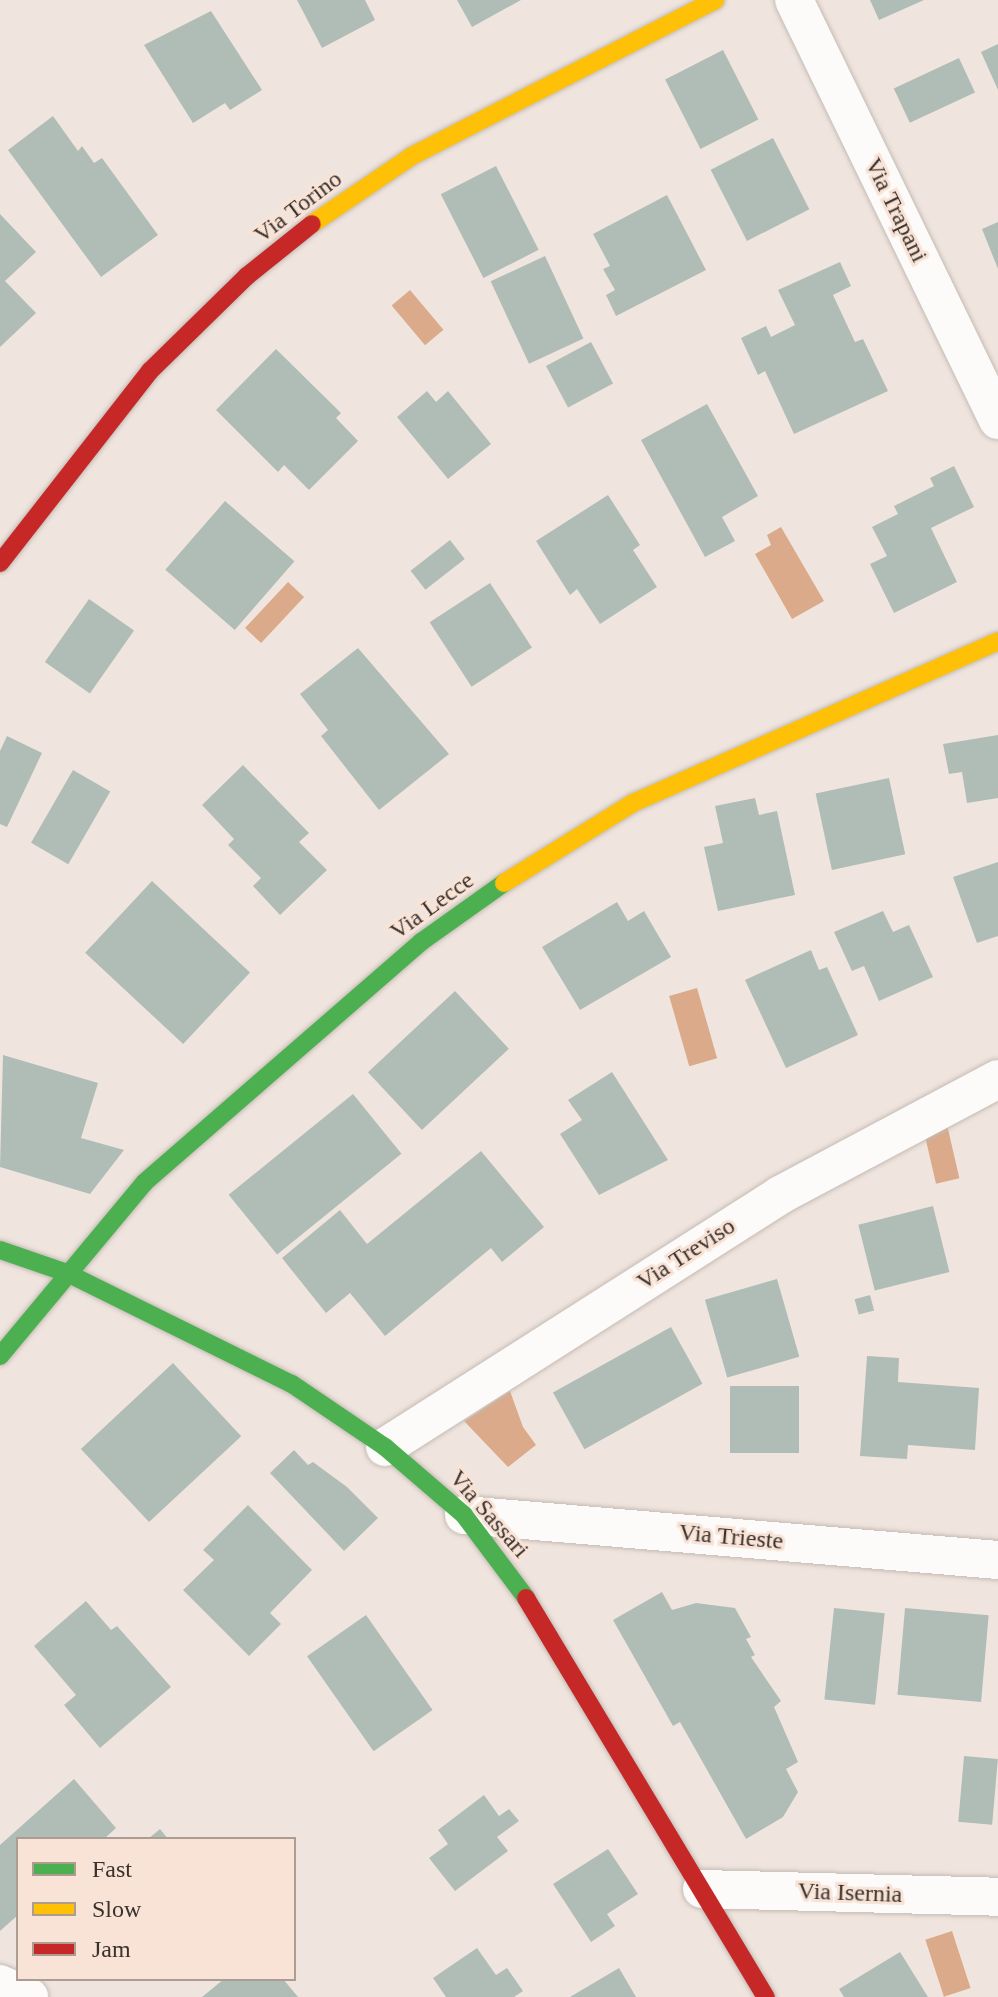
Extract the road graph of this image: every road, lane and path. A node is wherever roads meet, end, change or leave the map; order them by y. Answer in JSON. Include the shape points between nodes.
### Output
{"nodes":[{"id":1,"x":715,"y":0,"type":"edge"},
{"id":2,"x":794,"y":0,"type":"edge"},
{"id":3,"x":998,"y":420,"type":"edge"},
{"id":4,"x":0,"y":563,"type":"edge"},
{"id":5,"x":998,"y":641,"type":"edge"},
{"id":6,"x":998,"y":1079,"type":"edge"},
{"id":7,"x":0,"y":1250,"type":"edge"},
{"id":8,"x":67,"y":1273,"type":"junction"},
{"id":9,"x":0,"y":1356,"type":"edge"},
{"id":10,"x":385,"y":1447,"type":"junction"},
{"id":11,"x":464,"y":1515,"type":"junction"},
{"id":12,"x":998,"y":1560,"type":"edge"},
{"id":13,"x":702,"y":1889,"type":"junction"},
{"id":14,"x":998,"y":1897,"type":"edge"},
{"id":15,"x":0,"y":1984,"type":"edge"},
{"id":16,"x":29,"y":1997,"type":"edge"},
{"id":17,"x":766,"y":1997,"type":"edge"}],
"edges":[{"from":1,"to":4,"type":"street","name":"Via Torino","via":[[412,156],[310,226],[227,295],[150,371]]},
{"from":2,"to":3,"type":"street","name":"Via Trapani"},
{"from":5,"to":8,"type":"street","name":"Via Lecce","via":[[717,762],[633,803],[524,869],[411,950],[198,1132],[145,1182]]},
{"from":6,"to":10,"type":"street","name":"Via Treviso","via":[[780,1195]]},
{"from":7,"to":8,"type":"street","name":"Via Sassari"},
{"from":8,"to":9,"type":"street","name":"Via Lecce"},
{"from":8,"to":10,"type":"street","name":"Via Sassari","via":[[292,1384]]},
{"from":10,"to":11,"type":"street","name":"Via Sassari"},
{"from":11,"to":12,"type":"street","name":"Via Trieste"},
{"from":11,"to":13,"type":"street","name":"Via Sassari","via":[[526,1598]]},
{"from":13,"to":14,"type":"street","name":"Via Isernia"},
{"from":13,"to":17,"type":"street","name":"Via Sassari"},
{"from":15,"to":16,"type":"street"}]}
